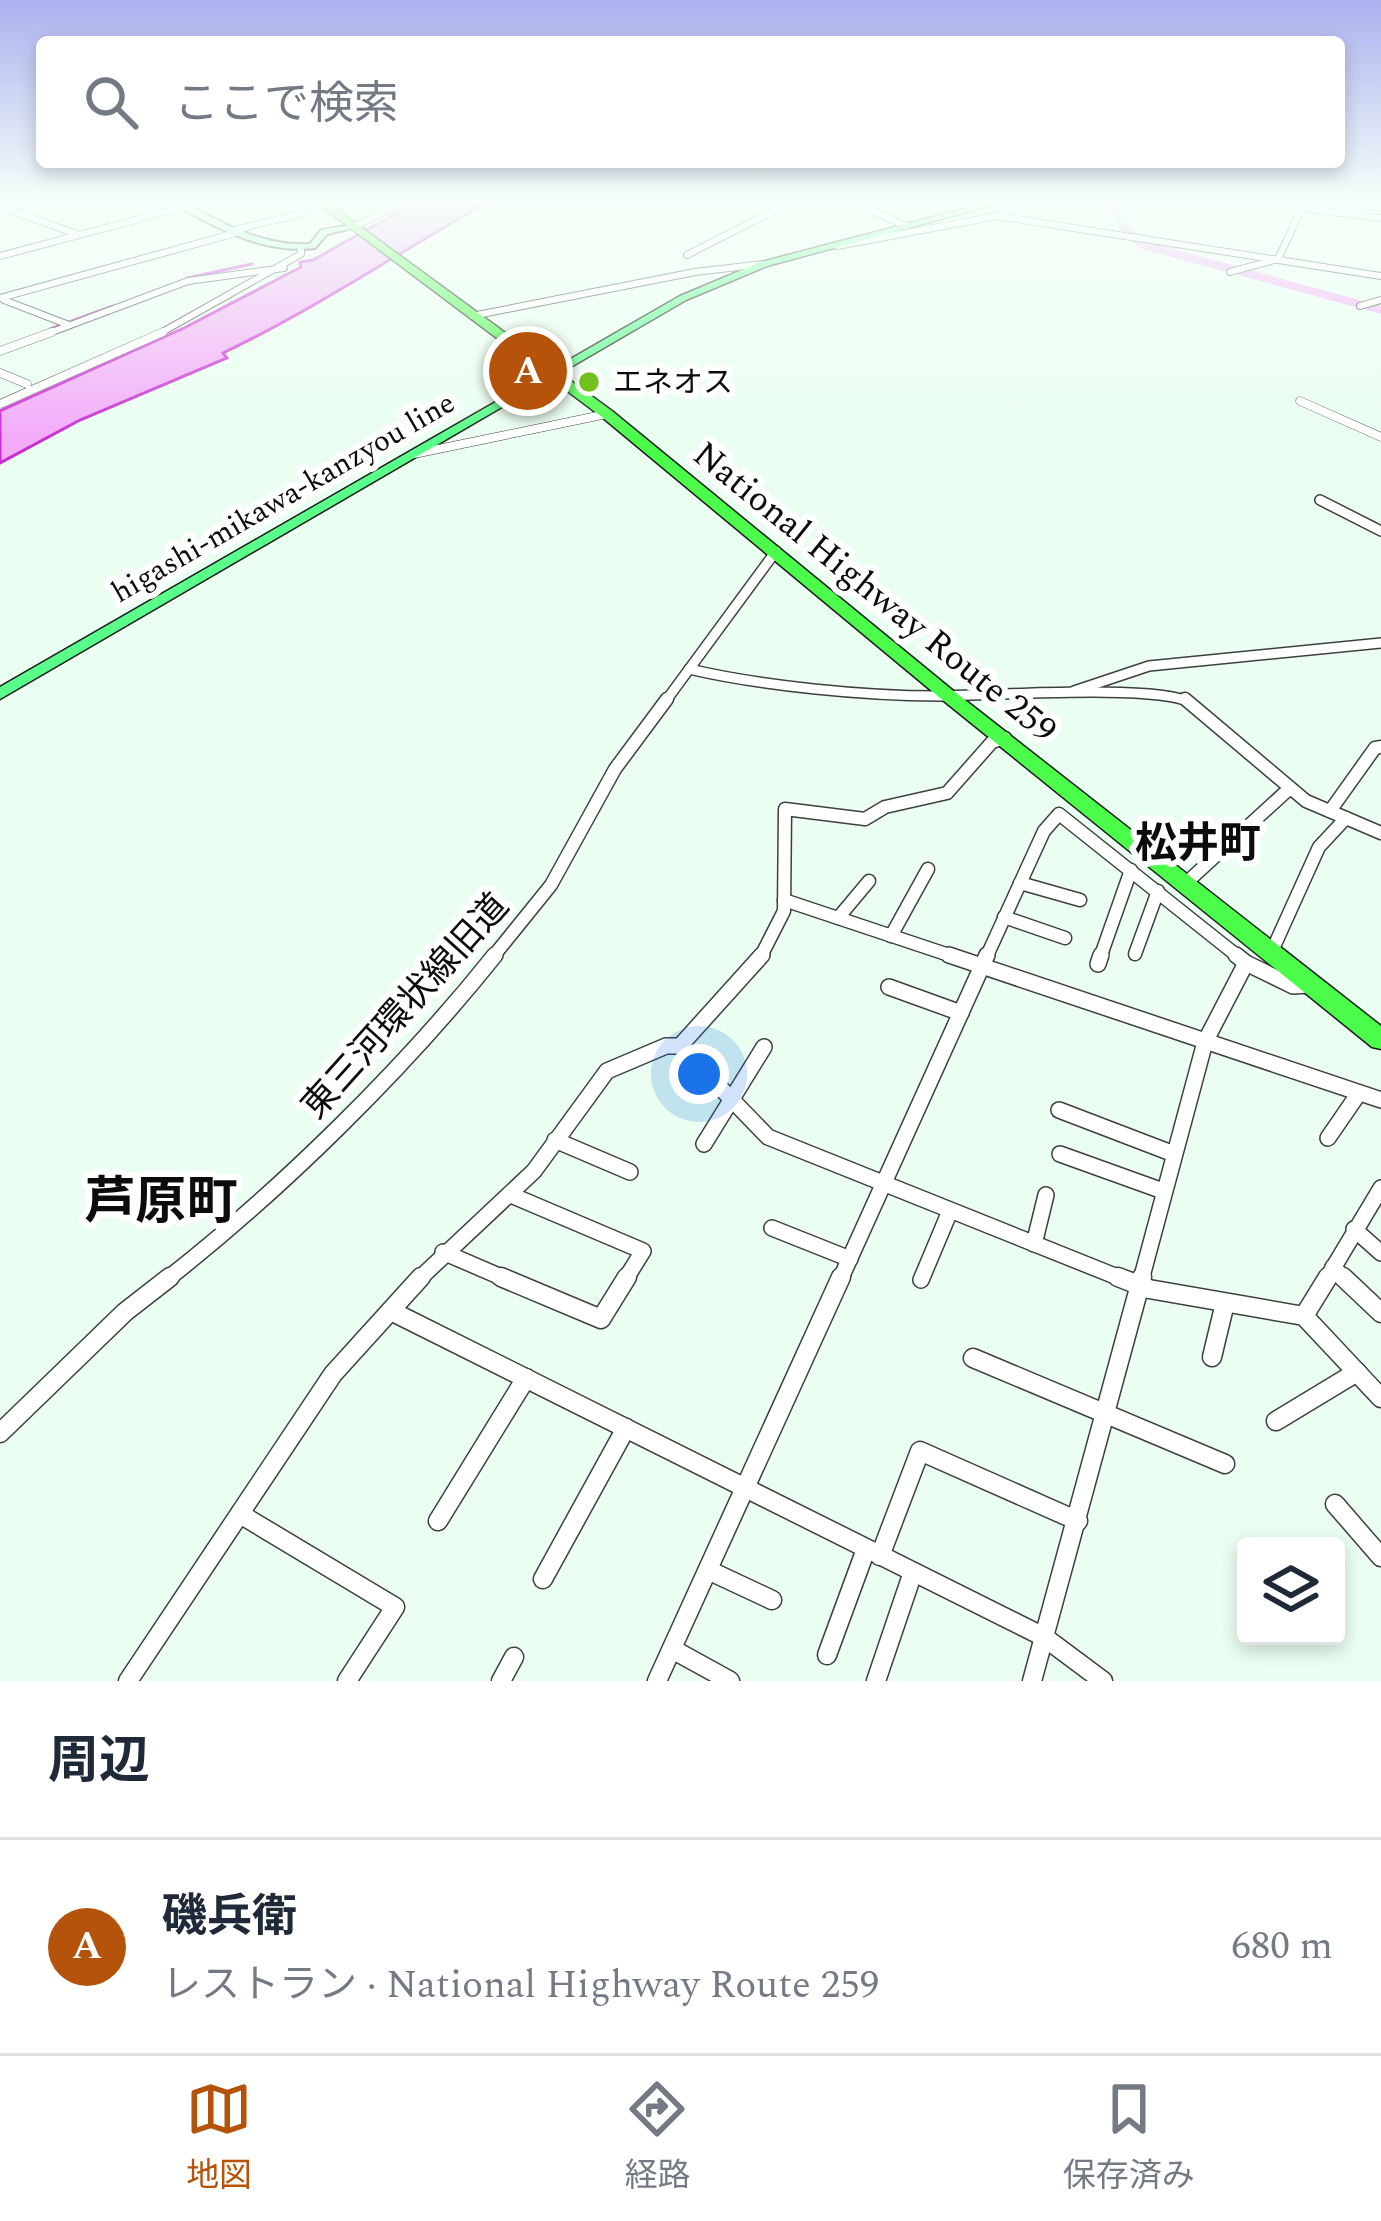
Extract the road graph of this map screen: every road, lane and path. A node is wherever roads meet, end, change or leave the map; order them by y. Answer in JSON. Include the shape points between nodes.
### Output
{"nodes":[{"id":1,"x":59,"y":281,"type":"edge"},
{"id":2,"x":187,"y":281,"type":"edge"},
{"id":3,"x":261,"y":281,"type":"edge"},
{"id":4,"x":428,"y":281,"type":"edge"},
{"id":5,"x":652,"y":281,"type":"edge"},
{"id":6,"x":719,"y":281,"type":"edge"},
{"id":7,"x":1379,"y":300,"type":"edge"},
{"id":8,"x":1360,"y":305,"type":"dead end"},
{"id":9,"x":472,"y":316,"type":"junction"},
{"id":10,"x":67,"y":324,"type":"junction"},
{"id":11,"x":0,"y":351,"type":"edge"},
{"id":12,"x":0,"y":373,"type":"edge"},
{"id":13,"x":552,"y":374,"type":"junction"},
{"id":14,"x":27,"y":384,"type":"dead end"},
{"id":15,"x":1300,"y":401,"type":"dead end"},
{"id":16,"x":0,"y":404,"type":"edge"},
{"id":17,"x":607,"y":414,"type":"junction"},
{"id":18,"x":1381,"y":437,"type":"edge"},
{"id":19,"x":414,"y":454,"type":"junction"},
{"id":20,"x":1320,"y":500,"type":"dead end"},
{"id":21,"x":1381,"y":531,"type":"edge"},
{"id":22,"x":776,"y":551,"type":"junction"},
{"id":23,"x":1381,"y":643,"type":"edge"},
{"id":24,"x":689,"y":669,"type":"junction"},
{"id":25,"x":945,"y":693,"type":"junction"},
{"id":26,"x":0,"y":694,"type":"edge"},
{"id":27,"x":1061,"y":695,"type":"junction"},
{"id":28,"x":1005,"y":738,"type":"junction"},
{"id":29,"x":1381,"y":747,"type":"edge"},
{"id":30,"x":1290,"y":788,"type":"junction"},
{"id":31,"x":1330,"y":811,"type":"junction"},
{"id":32,"x":1346,"y":818,"type":"junction"},
{"id":33,"x":1381,"y":832,"type":"edge"},
{"id":34,"x":928,"y":868,"type":"dead end"},
{"id":35,"x":1131,"y":870,"type":"junction"},
{"id":36,"x":868,"y":881,"type":"dead end"},
{"id":37,"x":1020,"y":883,"type":"junction"},
{"id":38,"x":1186,"y":883,"type":"junction"},
{"id":39,"x":1158,"y":891,"type":"junction"},
{"id":40,"x":784,"y":900,"type":"junction"},
{"id":41,"x":1080,"y":901,"type":"dead end"},
{"id":42,"x":1004,"y":917,"type":"junction"},
{"id":43,"x":838,"y":918,"type":"junction"},
{"id":44,"x":891,"y":936,"type":"junction"},
{"id":45,"x":1065,"y":938,"type":"dead end"},
{"id":46,"x":1271,"y":951,"type":"junction"},
{"id":47,"x":1135,"y":954,"type":"dead end"},
{"id":48,"x":1246,"y":963,"type":"junction"},
{"id":49,"x":1098,"y":964,"type":"dead end"},
{"id":50,"x":982,"y":966,"type":"junction"},
{"id":51,"x":1312,"y":985,"type":"junction"},
{"id":52,"x":889,"y":987,"type":"dead end"},
{"id":53,"x":961,"y":1013,"type":"junction"},
{"id":54,"x":1381,"y":1040,"type":"edge"},
{"id":55,"x":1205,"y":1042,"type":"junction"},
{"id":56,"x":680,"y":1046,"type":"junction"},
{"id":57,"x":764,"y":1047,"type":"dead end"},
{"id":58,"x":1359,"y":1093,"type":"junction"},
{"id":59,"x":731,"y":1099,"type":"junction"},
{"id":60,"x":1381,"y":1100,"type":"edge"},
{"id":61,"x":1059,"y":1110,"type":"dead end"},
{"id":62,"x":1328,"y":1138,"type":"dead end"},
{"id":63,"x":555,"y":1140,"type":"junction"},
{"id":64,"x":704,"y":1144,"type":"dead end"},
{"id":65,"x":1060,"y":1154,"type":"dead end"},
{"id":66,"x":1174,"y":1154,"type":"junction"},
{"id":67,"x":630,"y":1172,"type":"dead end"},
{"id":68,"x":884,"y":1184,"type":"junction"},
{"id":69,"x":1381,"y":1188,"type":"edge"},
{"id":70,"x":1163,"y":1191,"type":"junction"},
{"id":71,"x":511,"y":1195,"type":"junction"},
{"id":72,"x":1046,"y":1195,"type":"dead end"},
{"id":73,"x":950,"y":1210,"type":"junction"},
{"id":74,"x":772,"y":1228,"type":"dead end"},
{"id":75,"x":1354,"y":1229,"type":"junction"},
{"id":76,"x":1034,"y":1244,"type":"junction"},
{"id":77,"x":442,"y":1252,"type":"junction"},
{"id":78,"x":1381,"y":1252,"type":"edge"},
{"id":79,"x":850,"y":1259,"type":"junction"},
{"id":80,"x":1333,"y":1267,"type":"junction"},
{"id":81,"x":922,"y":1280,"type":"dead end"},
{"id":82,"x":1137,"y":1284,"type":"junction"},
{"id":83,"x":1225,"y":1303,"type":"junction"},
{"id":84,"x":391,"y":1311,"type":"junction"},
{"id":85,"x":1381,"y":1312,"type":"edge"},
{"id":86,"x":1304,"y":1316,"type":"junction"},
{"id":87,"x":973,"y":1358,"type":"dead end"},
{"id":88,"x":1212,"y":1358,"type":"dead end"},
{"id":89,"x":1358,"y":1372,"type":"junction"},
{"id":90,"x":526,"y":1378,"type":"junction"},
{"id":91,"x":1381,"y":1398,"type":"edge"},
{"id":92,"x":1103,"y":1414,"type":"junction"},
{"id":93,"x":1276,"y":1421,"type":"dead end"},
{"id":94,"x":626,"y":1428,"type":"junction"},
{"id":95,"x":0,"y":1433,"type":"edge"},
{"id":96,"x":1225,"y":1464,"type":"dead end"},
{"id":97,"x":746,"y":1487,"type":"junction"},
{"id":98,"x":1335,"y":1504,"type":"dead end"},
{"id":99,"x":240,"y":1514,"type":"junction"},
{"id":100,"x":438,"y":1521,"type":"dead end"},
{"id":101,"x":1078,"y":1521,"type":"junction"},
{"id":102,"x":873,"y":1552,"type":"junction"},
{"id":103,"x":1381,"y":1557,"type":"edge"},
{"id":104,"x":708,"y":1570,"type":"junction"},
{"id":105,"x":913,"y":1572,"type":"junction"},
{"id":106,"x":543,"y":1579,"type":"dead end"},
{"id":107,"x":772,"y":1600,"type":"dead end"},
{"id":108,"x":1044,"y":1637,"type":"junction"},
{"id":109,"x":672,"y":1649,"type":"junction"},
{"id":110,"x":827,"y":1655,"type":"dead end"},
{"id":111,"x":514,"y":1657,"type":"dead end"},
{"id":112,"x":134,"y":1679,"type":"edge"},
{"id":113,"x":347,"y":1681,"type":"edge"},
{"id":114,"x":501,"y":1681,"type":"edge"},
{"id":115,"x":658,"y":1681,"type":"edge"},
{"id":116,"x":730,"y":1681,"type":"edge"},
{"id":117,"x":876,"y":1681,"type":"edge"},
{"id":118,"x":1032,"y":1681,"type":"edge"},
{"id":119,"x":1103,"y":1681,"type":"edge"}],
"edges":[{"from":1,"to":10,"type":"street","via":[[0,298]]},
{"from":2,"to":10,"type":"street"},
{"from":3,"to":16,"type":"street"},
{"from":4,"to":9,"type":"highway","name":"National Highway Route 259"},
{"from":5,"to":9,"type":"street"},
{"from":6,"to":13,"type":"main road","name":"higashi-mikawa-kanzyou line"},
{"from":7,"to":8,"type":"street"},
{"from":9,"to":13,"type":"highway","name":"National Highway Route 259"},
{"from":10,"to":11,"type":"street"},
{"from":12,"to":14,"type":"street"},
{"from":13,"to":17,"type":"highway","name":"National Highway Route 259"},
{"from":13,"to":19,"type":"main road","name":"higashi-mikawa-kanzyou line"},
{"from":15,"to":18,"type":"street"},
{"from":17,"to":19,"type":"street"},
{"from":17,"to":22,"type":"highway","name":"National Highway Route 259"},
{"from":19,"to":26,"type":"main road","name":"higashi-mikawa-kanzyou line"},
{"from":20,"to":21,"type":"street"},
{"from":22,"to":24,"type":"street","name":"東三河環状線旧道"},
{"from":22,"to":25,"type":"highway","name":"National Highway Route 259"},
{"from":23,"to":27,"type":"street","via":[[1149,666]]},
{"from":24,"to":25,"type":"street"},
{"from":24,"to":95,"type":"street","name":"東三河環状線旧道","via":[[616,769],[551,885],[462,996],[247,1216],[125,1312]]},
{"from":25,"to":27,"type":"street"},
{"from":25,"to":28,"type":"highway","name":"National Highway Route 259"},
{"from":27,"to":30,"type":"street","via":[[1184,698]]},
{"from":28,"to":38,"type":"highway","name":"National Highway Route 259"},
{"from":28,"to":40,"type":"street","via":[[992,742],[947,793],[866,819],[785,809]]},
{"from":29,"to":31,"type":"street"},
{"from":30,"to":31,"type":"street"},
{"from":30,"to":38,"type":"street"},
{"from":31,"to":32,"type":"street"},
{"from":32,"to":33,"type":"street"},
{"from":32,"to":46,"type":"street","via":[[1319,847]]},
{"from":34,"to":44,"type":"street"},
{"from":35,"to":37,"type":"street","via":[[1059,814]]},
{"from":35,"to":39,"type":"street"},
{"from":35,"to":49,"type":"street"},
{"from":36,"to":43,"type":"street"},
{"from":37,"to":41,"type":"street"},
{"from":37,"to":42,"type":"street"},
{"from":38,"to":46,"type":"highway","name":"National Highway Route 259"},
{"from":39,"to":47,"type":"street"},
{"from":39,"to":48,"type":"street"},
{"from":40,"to":43,"type":"street"},
{"from":40,"to":56,"type":"street","via":[[768,949]]},
{"from":42,"to":45,"type":"street"},
{"from":42,"to":50,"type":"street"},
{"from":43,"to":44,"type":"street"},
{"from":44,"to":50,"type":"street"},
{"from":46,"to":51,"type":"highway","name":"National Highway Route 259"},
{"from":48,"to":51,"type":"street","via":[[1293,986]]},
{"from":48,"to":55,"type":"street"},
{"from":50,"to":53,"type":"street"},
{"from":50,"to":55,"type":"street"},
{"from":51,"to":54,"type":"highway","name":"National Highway Route 259"},
{"from":52,"to":53,"type":"street"},
{"from":53,"to":68,"type":"street"},
{"from":55,"to":58,"type":"street"},
{"from":55,"to":66,"type":"street"},
{"from":56,"to":59,"type":"street"},
{"from":56,"to":63,"type":"street","via":[[607,1071]]},
{"from":57,"to":59,"type":"street"},
{"from":58,"to":60,"type":"street"},
{"from":58,"to":62,"type":"street"},
{"from":59,"to":64,"type":"street"},
{"from":59,"to":68,"type":"street","via":[[768,1137]]},
{"from":61,"to":66,"type":"street"},
{"from":63,"to":67,"type":"street"},
{"from":63,"to":71,"type":"street"},
{"from":65,"to":70,"type":"street"},
{"from":66,"to":70,"type":"street"},
{"from":68,"to":73,"type":"street"},
{"from":68,"to":79,"type":"street"},
{"from":69,"to":75,"type":"street"},
{"from":70,"to":82,"type":"street"},
{"from":71,"to":77,"type":"street"},
{"from":71,"to":77,"type":"street","via":[[643,1251],[601,1319]]},
{"from":72,"to":76,"type":"street"},
{"from":73,"to":76,"type":"street"},
{"from":73,"to":81,"type":"street"},
{"from":74,"to":79,"type":"street"},
{"from":75,"to":78,"type":"street"},
{"from":75,"to":80,"type":"street"},
{"from":76,"to":82,"type":"street"},
{"from":77,"to":84,"type":"street"},
{"from":79,"to":97,"type":"street"},
{"from":80,"to":85,"type":"street"},
{"from":80,"to":86,"type":"street"},
{"from":82,"to":83,"type":"street"},
{"from":82,"to":92,"type":"street"},
{"from":83,"to":86,"type":"street"},
{"from":83,"to":88,"type":"street"},
{"from":84,"to":90,"type":"street"},
{"from":84,"to":99,"type":"street","via":[[333,1375]]},
{"from":86,"to":89,"type":"street"},
{"from":87,"to":92,"type":"street"},
{"from":89,"to":91,"type":"street"},
{"from":89,"to":93,"type":"street"},
{"from":90,"to":94,"type":"street"},
{"from":90,"to":100,"type":"street"},
{"from":92,"to":96,"type":"street"},
{"from":92,"to":101,"type":"street"},
{"from":94,"to":97,"type":"street"},
{"from":94,"to":106,"type":"street"},
{"from":97,"to":102,"type":"street"},
{"from":97,"to":104,"type":"street"},
{"from":98,"to":103,"type":"street"},
{"from":99,"to":112,"type":"street"},
{"from":99,"to":113,"type":"street","via":[[395,1606]]},
{"from":101,"to":102,"type":"street","via":[[920,1450]]},
{"from":101,"to":108,"type":"street"},
{"from":102,"to":105,"type":"street"},
{"from":102,"to":110,"type":"street"},
{"from":104,"to":107,"type":"street"},
{"from":104,"to":109,"type":"street"},
{"from":105,"to":108,"type":"street"},
{"from":105,"to":117,"type":"street"},
{"from":108,"to":118,"type":"street"},
{"from":108,"to":119,"type":"street"},
{"from":109,"to":115,"type":"street"},
{"from":109,"to":116,"type":"street"},
{"from":111,"to":114,"type":"street"}]}
